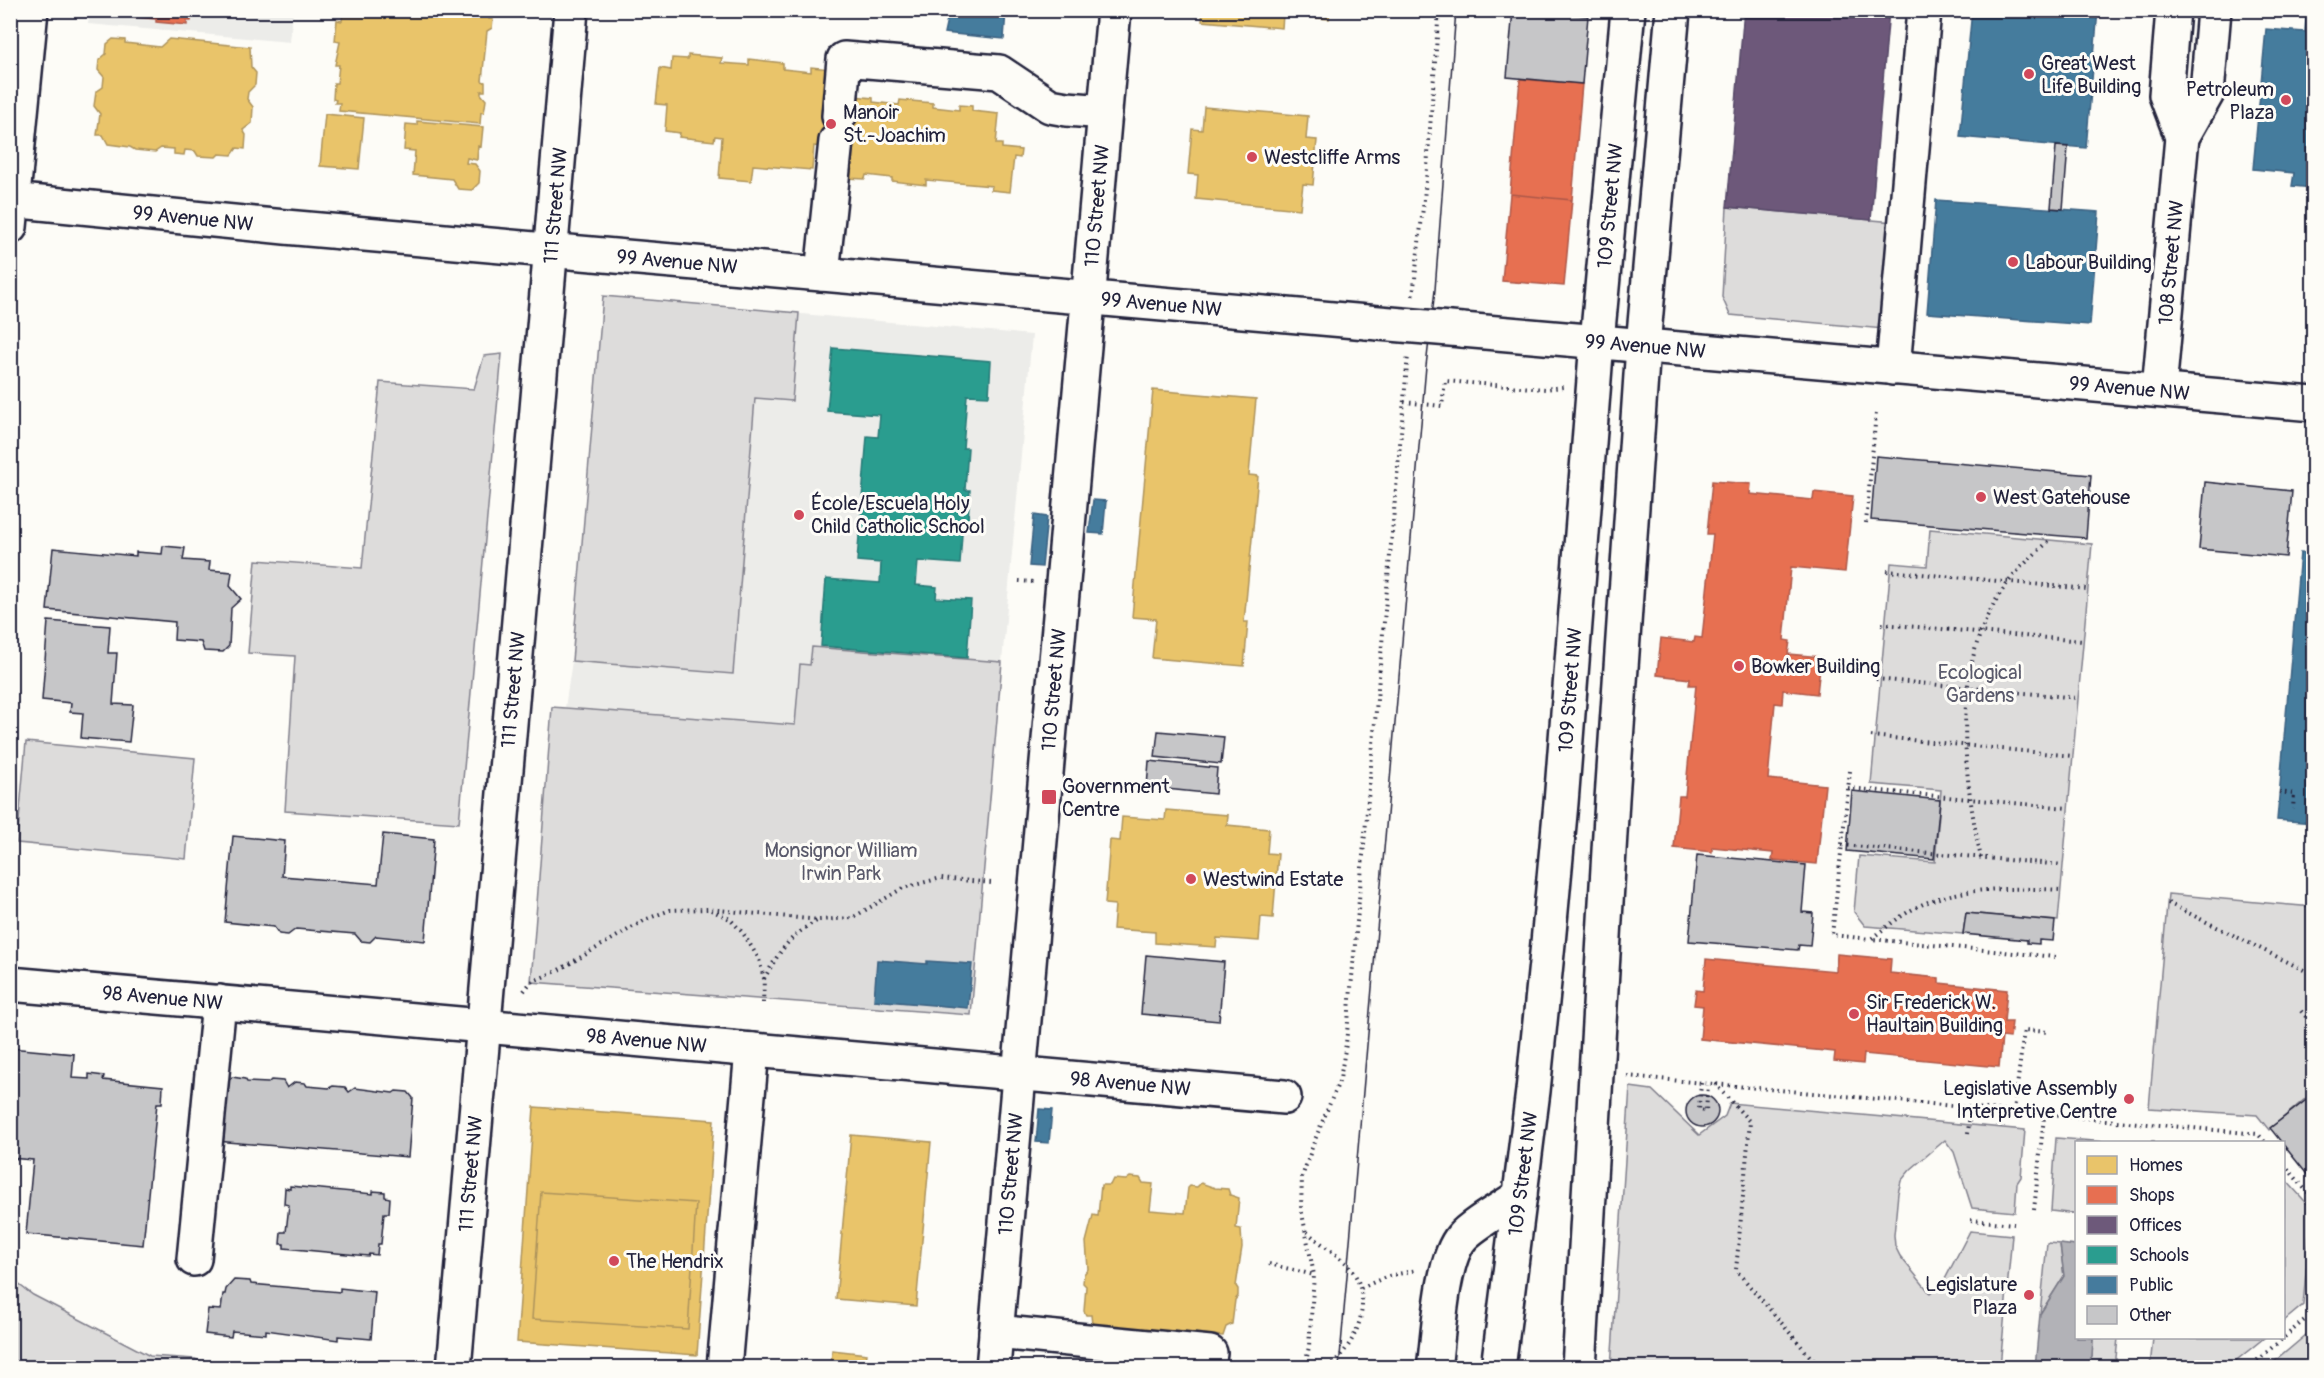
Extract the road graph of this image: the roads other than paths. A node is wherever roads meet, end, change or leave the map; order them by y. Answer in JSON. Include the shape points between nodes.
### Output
{"nodes":[{"id":1,"x":31,"y":10,"type":"edge"},
{"id":2,"x":571,"y":10,"type":"edge"},
{"id":3,"x":1114,"y":10,"type":"edge"},
{"id":4,"x":1628,"y":10,"type":"edge"},
{"id":5,"x":1673,"y":10,"type":"edge"},
{"id":6,"x":1924,"y":10,"type":"edge"},
{"id":7,"x":2173,"y":10,"type":"edge"},
{"id":8,"x":2214,"y":10,"type":"edge"},
{"id":9,"x":1105,"y":112,"type":"junction"},
{"id":10,"x":2182,"y":136,"type":"junction"},
{"id":11,"x":11,"y":209,"type":"edge"},
{"id":12,"x":552,"y":251,"type":"junction"},
{"id":13,"x":822,"y":274,"type":"junction"},
{"id":14,"x":1089,"y":296,"type":"junction"},
{"id":15,"x":1597,"y":341,"type":"junction"},
{"id":16,"x":1643,"y":346,"type":"junction"},
{"id":17,"x":1893,"y":368,"type":"junction"},
{"id":18,"x":2159,"y":390,"type":"junction"},
{"id":19,"x":2313,"y":405,"type":"edge"},
{"id":20,"x":10,"y":984,"type":"edge"},
{"id":21,"x":219,"y":1002,"type":"junction"},
{"id":22,"x":482,"y":1026,"type":"junction"},
{"id":23,"x":752,"y":1050,"type":"junction"},
{"id":24,"x":1019,"y":1073,"type":"junction"},
{"id":25,"x":1284,"y":1096,"type":"dead end"},
{"id":26,"x":1520,"y":1196,"type":"junction"},
{"id":27,"x":194,"y":1259,"type":"dead end"},
{"id":28,"x":996,"y":1332,"type":"junction"},
{"id":29,"x":1112,"y":1356,"type":"edge"},
{"id":30,"x":454,"y":1368,"type":"edge"},
{"id":31,"x":724,"y":1368,"type":"edge"},
{"id":32,"x":993,"y":1368,"type":"edge"},
{"id":33,"x":1208,"y":1368,"type":"edge"},
{"id":34,"x":1434,"y":1368,"type":"edge"},
{"id":35,"x":1498,"y":1368,"type":"edge"},
{"id":36,"x":1579,"y":1368,"type":"edge"}],
"edges":[{"from":1,"to":11,"type":"street"},
{"from":2,"to":12,"type":"street","name":"111 Street NW"},
{"from":3,"to":9,"type":"street","name":"110 Street NW"},
{"from":4,"to":15,"type":"street","name":"109 Street NW"},
{"from":5,"to":16,"type":"street"},
{"from":6,"to":17,"type":"street"},
{"from":7,"to":10,"type":"street","name":"108 Street NW","via":[[2166,95]]},
{"from":8,"to":10,"type":"street","name":"108 Street NW","via":[[2207,93]]},
{"from":9,"to":13,"type":"street","via":[[1050,106],[999,72],[844,59]]},
{"from":9,"to":14,"type":"street","name":"110 Street NW"},
{"from":10,"to":18,"type":"street","name":"108 Street NW"},
{"from":11,"to":12,"type":"street","name":"99 Avenue NW"},
{"from":12,"to":13,"type":"street","name":"99 Avenue NW"},
{"from":12,"to":22,"type":"street","name":"111 Street NW"},
{"from":13,"to":14,"type":"street","name":"99 Avenue NW"},
{"from":14,"to":15,"type":"street","name":"99 Avenue NW","bridge":true},
{"from":14,"to":24,"type":"street","name":"110 Street NW"},
{"from":15,"to":16,"type":"street","name":"99 Avenue NW"},
{"from":15,"to":26,"type":"street","name":"109 Street NW","via":[[1561,803]]},
{"from":16,"to":17,"type":"street","name":"99 Avenue NW"},
{"from":16,"to":36,"type":"street"},
{"from":17,"to":18,"type":"street","name":"99 Avenue NW"},
{"from":18,"to":19,"type":"street","name":"99 Avenue NW"},
{"from":20,"to":21,"type":"street","name":"98 Avenue NW"},
{"from":21,"to":22,"type":"street","name":"98 Avenue NW"},
{"from":21,"to":27,"type":"street"},
{"from":22,"to":23,"type":"street","name":"98 Avenue NW"},
{"from":22,"to":30,"type":"street","name":"111 Street NW"},
{"from":23,"to":24,"type":"street","name":"98 Avenue NW"},
{"from":23,"to":31,"type":"street"},
{"from":24,"to":25,"type":"street","name":"98 Avenue NW"},
{"from":24,"to":28,"type":"street","name":"110 Street NW"},
{"from":26,"to":34,"type":"street","via":[[1462,1236],[1447,1269]]},
{"from":26,"to":35,"type":"street","name":"109 Street NW"},
{"from":28,"to":29,"type":"street"},
{"from":28,"to":32,"type":"street","name":"110 Street NW"},
{"from":29,"to":33,"type":"street","via":[[1210,1353]]}]}
